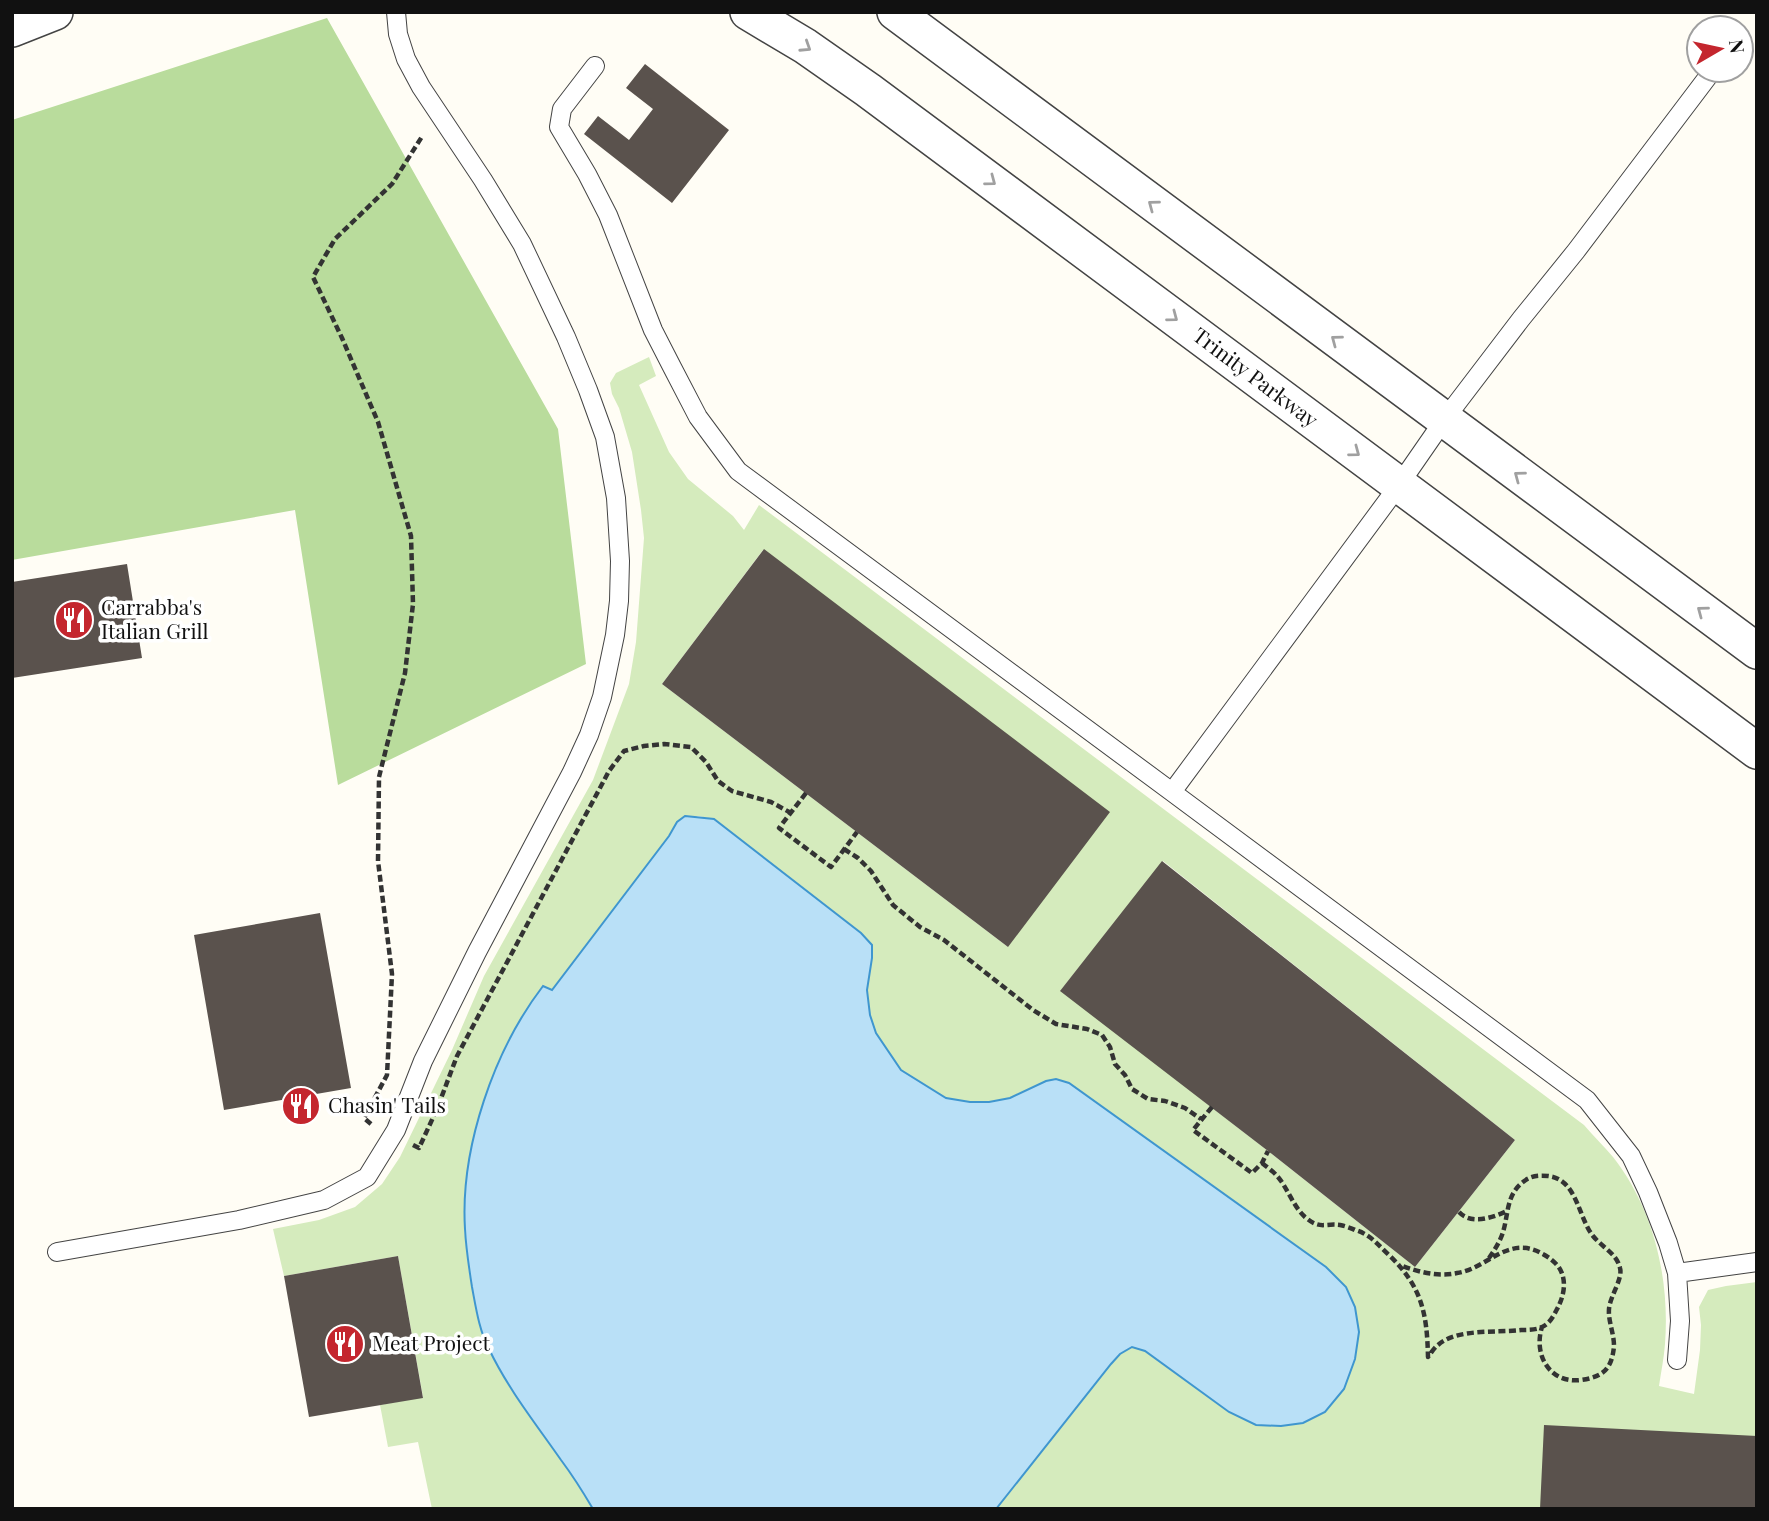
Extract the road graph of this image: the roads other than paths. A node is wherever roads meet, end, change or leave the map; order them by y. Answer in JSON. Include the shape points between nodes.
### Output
{"nodes":[{"id":1,"x":55,"y":12,"type":"edge"},
{"id":2,"x":396,"y":12,"type":"edge"},
{"id":3,"x":748,"y":12,"type":"edge"},
{"id":4,"x":895,"y":12,"type":"edge"},
{"id":5,"x":12,"y":29,"type":"edge"},
{"id":6,"x":596,"y":66,"type":"dead end"},
{"id":7,"x":1702,"y":84,"type":"edge"},
{"id":8,"x":1444,"y":420,"type":"junction"},
{"id":9,"x":1399,"y":485,"type":"junction"},
{"id":10,"x":1757,"y":652,"type":"edge"},
{"id":11,"x":1757,"y":751,"type":"edge"},
{"id":12,"x":1172,"y":792,"type":"junction"},
{"id":13,"x":57,"y":1252,"type":"dead end"},
{"id":14,"x":1757,"y":1262,"type":"edge"},
{"id":15,"x":1676,"y":1273,"type":"junction"},
{"id":16,"x":1677,"y":1360,"type":"dead end"}],
"edges":[{"from":1,"to":5,"type":"street"},
{"from":2,"to":13,"type":"lane","via":[[406,59],[522,244],[566,337],[605,437],[616,498],[620,561],[615,635],[602,697],[572,772],[429,1049],[393,1135],[367,1177],[324,1200]]},
{"from":3,"to":9,"type":"street","name":"Trinity Parkway","one_way":true,"via":[[869,90]]},
{"from":8,"to":4,"type":"street","one_way":true},
{"from":6,"to":12,"type":"lane","via":[[562,109],[559,127],[608,215],[667,358],[698,417],[738,471]]},
{"from":7,"to":8,"type":"lane"},
{"from":8,"to":9,"type":"lane"},
{"from":10,"to":8,"type":"street","one_way":true},
{"from":9,"to":11,"type":"street","name":"Trinity Parkway"},
{"from":9,"to":12,"type":"lane"},
{"from":12,"to":15,"type":"lane","via":[[1587,1100],[1631,1156]]},
{"from":14,"to":15,"type":"lane"},
{"from":15,"to":16,"type":"lane"}]}
